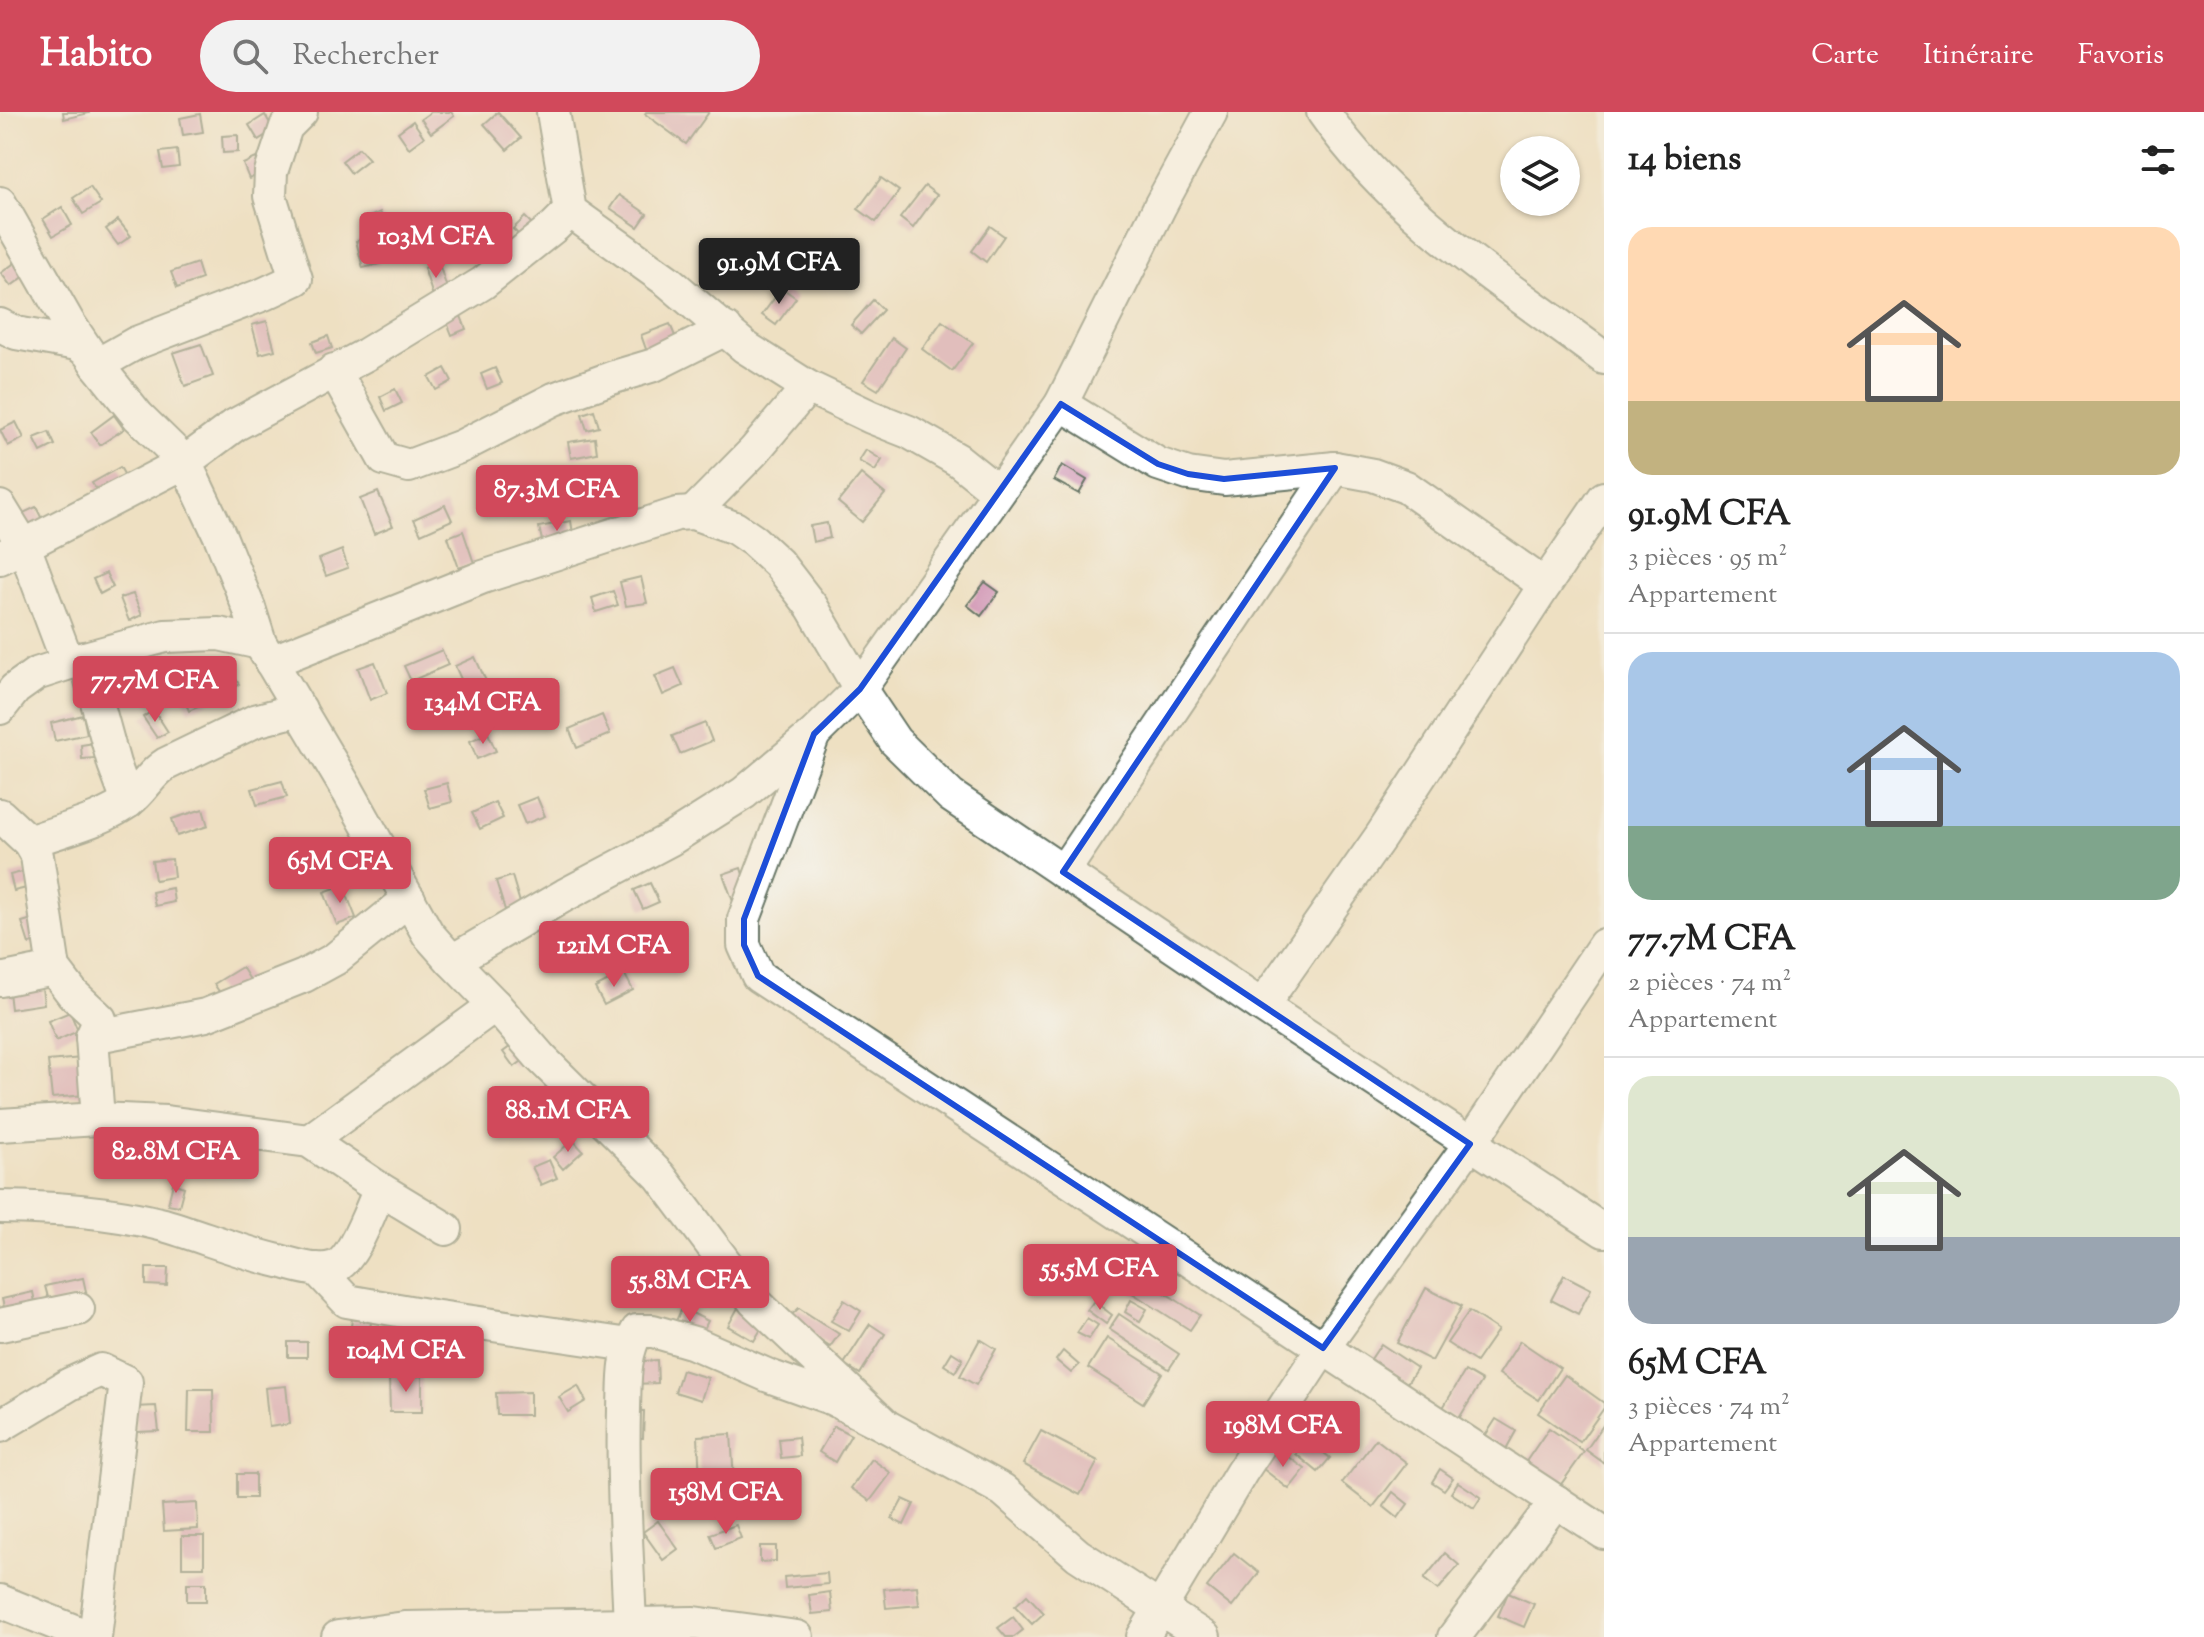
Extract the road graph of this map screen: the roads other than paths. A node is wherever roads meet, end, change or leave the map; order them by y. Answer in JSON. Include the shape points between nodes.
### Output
{"nodes":[{"id":1,"x":301,"y":112,"type":"edge"},
{"id":2,"x":553,"y":112,"type":"edge"},
{"id":3,"x":1211,"y":112,"type":"edge"},
{"id":4,"x":1323,"y":112,"type":"edge"},
{"id":5,"x":0,"y":203,"type":"edge"},
{"id":6,"x":570,"y":211,"type":"junction"},
{"id":7,"x":726,"y":329,"type":"junction"},
{"id":8,"x":5,"y":333,"type":"edge"},
{"id":9,"x":92,"y":358,"type":"junction"},
{"id":10,"x":1604,"y":358,"type":"edge"},
{"id":11,"x":334,"y":370,"type":"junction"},
{"id":12,"x":808,"y":387,"type":"junction"},
{"id":13,"x":1061,"y":404,"type":"junction"},
{"id":14,"x":185,"y":462,"type":"junction"},
{"id":15,"x":1335,"y":468,"type":"junction"},
{"id":16,"x":998,"y":492,"type":"junction"},
{"id":17,"x":1604,"y":498,"type":"edge"},
{"id":18,"x":0,"y":507,"type":"edge"},
{"id":19,"x":693,"y":513,"type":"junction"},
{"id":20,"x":12,"y":552,"type":"edge"},
{"id":21,"x":1545,"y":585,"type":"junction"},
{"id":22,"x":266,"y":652,"type":"junction"},
{"id":23,"x":76,"y":660,"type":"junction"},
{"id":24,"x":860,"y":689,"type":"junction"},
{"id":25,"x":0,"y":708,"type":"edge"},
{"id":26,"x":300,"y":709,"type":"junction"},
{"id":27,"x":814,"y":734,"type":"junction"},
{"id":28,"x":128,"y":802,"type":"junction"},
{"id":29,"x":0,"y":815,"type":"edge"},
{"id":30,"x":29,"y":842,"type":"junction"},
{"id":31,"x":1063,"y":872,"type":"junction"},
{"id":32,"x":409,"y":899,"type":"junction"},
{"id":33,"x":1604,"y":945,"type":"edge"},
{"id":34,"x":452,"y":961,"type":"junction"},
{"id":35,"x":54,"y":969,"type":"junction"},
{"id":36,"x":0,"y":980,"type":"edge"},
{"id":37,"x":495,"y":1005,"type":"junction"},
{"id":38,"x":1262,"y":1006,"type":"junction"},
{"id":39,"x":92,"y":1037,"type":"junction"},
{"id":40,"x":98,"y":1119,"type":"junction"},
{"id":41,"x":0,"y":1125,"type":"edge"},
{"id":42,"x":309,"y":1141,"type":"junction"},
{"id":43,"x":1470,"y":1144,"type":"junction"},
{"id":44,"x":380,"y":1189,"type":"junction"},
{"id":45,"x":0,"y":1207,"type":"edge"},
{"id":46,"x":446,"y":1229,"type":"dead end"},
{"id":47,"x":1604,"y":1231,"type":"edge"},
{"id":48,"x":317,"y":1269,"type":"junction"},
{"id":49,"x":78,"y":1309,"type":"dead end"},
{"id":50,"x":0,"y":1325,"type":"edge"},
{"id":51,"x":629,"y":1345,"type":"junction"},
{"id":52,"x":1323,"y":1348,"type":"junction"},
{"id":53,"x":0,"y":1426,"type":"edge"},
{"id":54,"x":886,"y":1426,"type":"junction"},
{"id":55,"x":1556,"y":1501,"type":"junction"},
{"id":56,"x":1604,"y":1533,"type":"edge"},
{"id":57,"x":0,"y":1601,"type":"edge"},
{"id":58,"x":1159,"y":1609,"type":"junction"},
{"id":59,"x":630,"y":1624,"type":"junction"},
{"id":60,"x":89,"y":1637,"type":"edge"},
{"id":61,"x":95,"y":1637,"type":"edge"},
{"id":62,"x":338,"y":1637,"type":"edge"},
{"id":63,"x":797,"y":1637,"type":"edge"},
{"id":64,"x":1143,"y":1637,"type":"edge"},
{"id":65,"x":1204,"y":1637,"type":"edge"},
{"id":66,"x":1454,"y":1637,"type":"edge"}],
"edges":[{"from":1,"to":9,"type":"street","via":[[286,127],[271,172],[270,196],[296,279]]},
{"from":2,"to":6,"type":"street"},
{"from":3,"to":13,"type":"street"},
{"from":4,"to":10,"type":"street","via":[[1383,184],[1437,233]]},
{"from":5,"to":9,"type":"street"},
{"from":6,"to":7,"type":"street"},
{"from":6,"to":11,"type":"street","via":[[483,283]]},
{"from":7,"to":11,"type":"street","via":[[654,365],[554,399],[462,446],[409,466],[384,459]]},
{"from":7,"to":12,"type":"street"},
{"from":8,"to":9,"type":"street","via":[[77,344]]},
{"from":9,"to":14,"type":"street","via":[[138,416]]},
{"from":11,"to":14,"type":"street","via":[[235,425]]},
{"from":12,"to":16,"type":"street","via":[[909,432],[958,460]]},
{"from":12,"to":19,"type":"street"},
{"from":13,"to":15,"type":"street","via":[[1158,464],[1188,474],[1224,479]]},
{"from":13,"to":16,"type":"street"},
{"from":14,"to":20,"type":"street"},
{"from":14,"to":22,"type":"street"},
{"from":15,"to":21,"type":"street","via":[[1406,487]]},
{"from":15,"to":31,"type":"street"},
{"from":16,"to":24,"type":"street"},
{"from":17,"to":21,"type":"street"},
{"from":18,"to":20,"type":"street"},
{"from":19,"to":22,"type":"street","via":[[483,577]]},
{"from":19,"to":24,"type":"street","via":[[735,528],[778,563],[812,607]]},
{"from":20,"to":23,"type":"street"},
{"from":21,"to":38,"type":"street"},
{"from":22,"to":23,"type":"street","via":[[219,634],[165,636]]},
{"from":22,"to":26,"type":"street"},
{"from":23,"to":25,"type":"street","via":[[22,682]]},
{"from":23,"to":28,"type":"street"},
{"from":24,"to":27,"type":"street"},
{"from":24,"to":31,"type":"street","via":[[895,741],[951,796]]},
{"from":26,"to":28,"type":"street","via":[[255,721],[166,764]]},
{"from":26,"to":32,"type":"street"},
{"from":27,"to":34,"type":"street","via":[[744,793],[671,839]]},
{"from":27,"to":52,"type":"street","via":[[744,919],[744,945],[758,976]]},
{"from":28,"to":30,"type":"street"},
{"from":29,"to":30,"type":"street"},
{"from":30,"to":35,"type":"street","via":[[37,856]]},
{"from":31,"to":38,"type":"street"},
{"from":32,"to":34,"type":"street","via":[[428,934]]},
{"from":32,"to":39,"type":"street","via":[[335,959],[304,976],[206,1015]]},
{"from":33,"to":43,"type":"street"},
{"from":34,"to":37,"type":"street"},
{"from":35,"to":36,"type":"street"},
{"from":35,"to":39,"type":"street","via":[[100,1019]]},
{"from":37,"to":42,"type":"street"},
{"from":37,"to":54,"type":"street","via":[[660,1176],[754,1301]]},
{"from":38,"to":43,"type":"street"},
{"from":39,"to":40,"type":"street"},
{"from":40,"to":41,"type":"street"},
{"from":40,"to":42,"type":"street","via":[[166,1122]]},
{"from":42,"to":44,"type":"street"},
{"from":43,"to":47,"type":"street"},
{"from":43,"to":52,"type":"street"},
{"from":44,"to":46,"type":"street"},
{"from":44,"to":48,"type":"street","via":[[356,1245],[337,1266]]},
{"from":45,"to":48,"type":"street","via":[[115,1215]]},
{"from":48,"to":51,"type":"street","via":[[347,1301]]},
{"from":49,"to":50,"type":"street"},
{"from":51,"to":54,"type":"street","via":[[637,1331],[670,1335],[833,1399]]},
{"from":51,"to":59,"type":"street","via":[[623,1455]]},
{"from":52,"to":55,"type":"street"},
{"from":52,"to":58,"type":"street"},
{"from":53,"to":61,"type":"street","via":[[101,1370],[126,1382]]},
{"from":54,"to":58,"type":"street","via":[[1003,1490],[1078,1555]]},
{"from":55,"to":56,"type":"street"},
{"from":55,"to":66,"type":"street"},
{"from":57,"to":60,"type":"street"},
{"from":58,"to":64,"type":"street"},
{"from":58,"to":65,"type":"street"},
{"from":59,"to":62,"type":"street","via":[[405,1628]]},
{"from":59,"to":63,"type":"street","via":[[694,1623]]}]}
